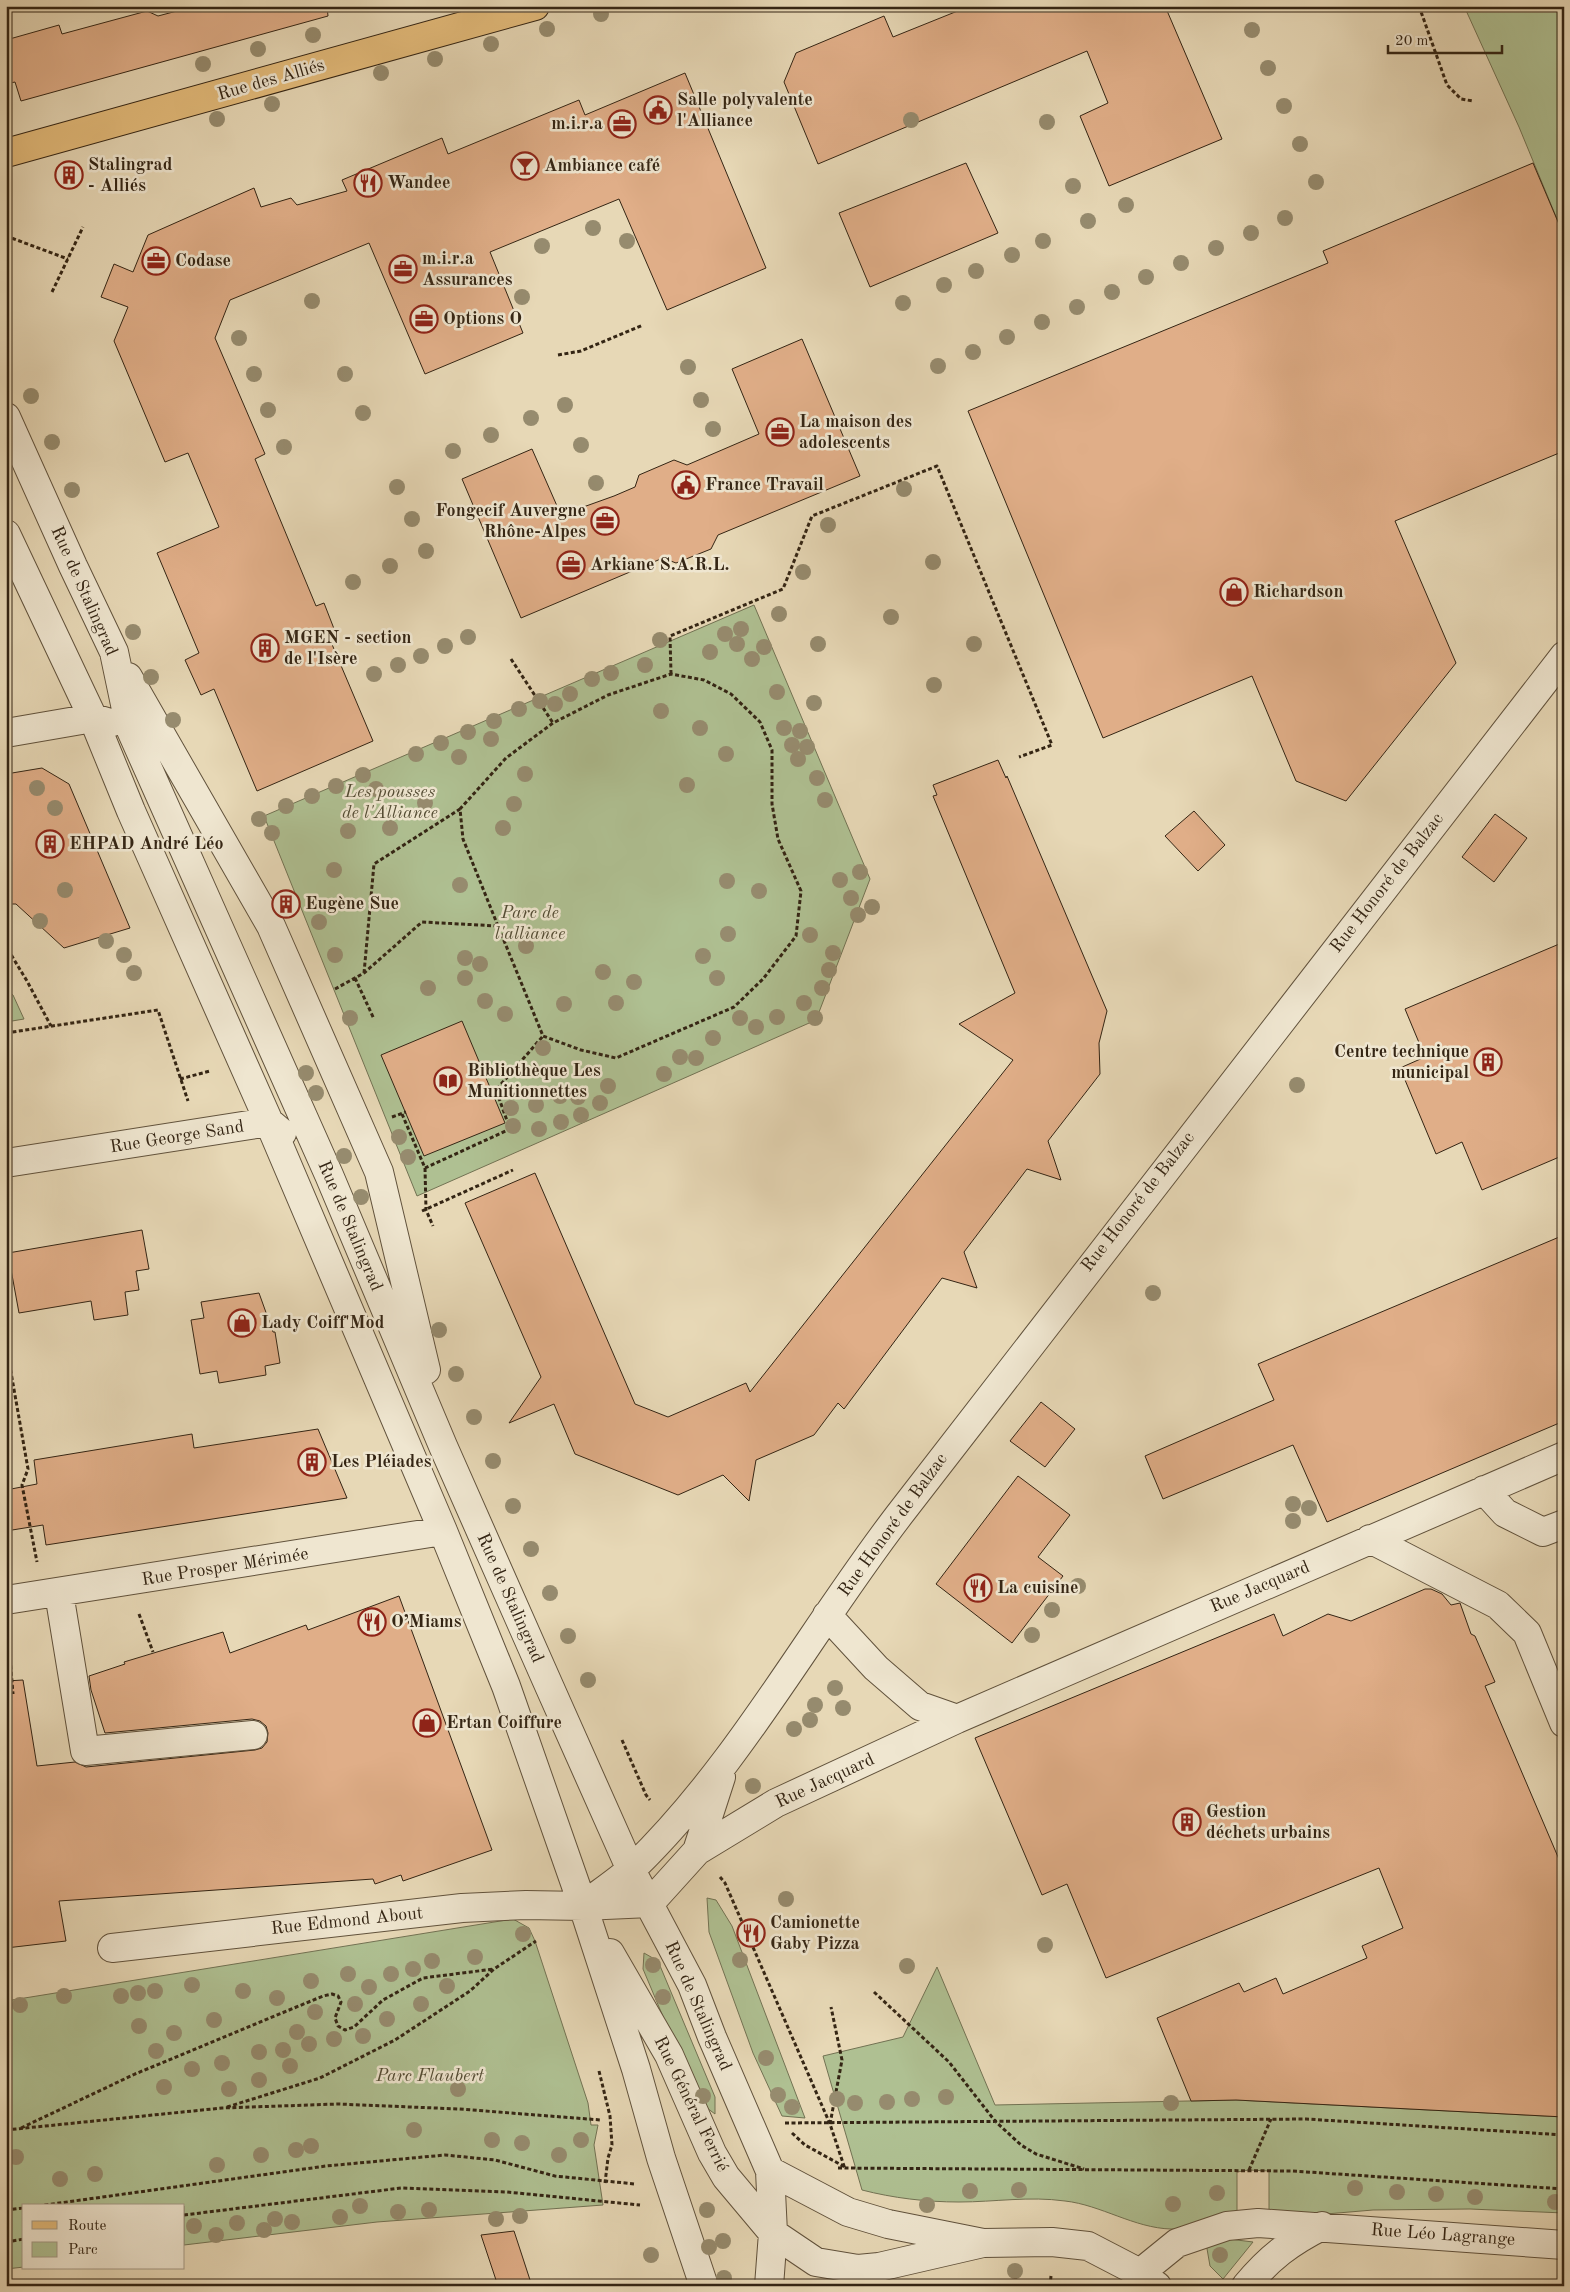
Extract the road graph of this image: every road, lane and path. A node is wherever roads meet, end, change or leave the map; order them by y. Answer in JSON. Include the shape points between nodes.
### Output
{"nodes":[{"id":1,"x":535,"y":6,"type":"edge"},
{"id":2,"x":1419,"y":6,"type":"edge"},
{"id":3,"x":1473,"y":101,"type":"dead end"},
{"id":4,"x":6,"y":153,"type":"edge"},
{"id":5,"x":83,"y":227,"type":"dead end"},
{"id":6,"x":6,"y":236,"type":"edge"},
{"id":7,"x":68,"y":259,"type":"junction"},
{"id":8,"x":52,"y":292,"type":"dead end"},
{"id":9,"x":642,"y":324,"type":"dead end"},
{"id":10,"x":558,"y":355,"type":"dead end"},
{"id":11,"x":6,"y":417,"type":"edge"},
{"id":12,"x":6,"y":534,"type":"edge"},
{"id":13,"x":114,"y":652,"type":"junction"},
{"id":14,"x":1564,"y":656,"type":"edge"},
{"id":15,"x":511,"y":659,"type":"dead end"},
{"id":16,"x":671,"y":674,"type":"junction"},
{"id":17,"x":93,"y":718,"type":"junction"},
{"id":18,"x":553,"y":723,"type":"junction"},
{"id":19,"x":130,"y":728,"type":"junction"},
{"id":20,"x":6,"y":733,"type":"edge"},
{"id":21,"x":1019,"y":757,"type":"dead end"},
{"id":22,"x":460,"y":809,"type":"junction"},
{"id":23,"x":498,"y":926,"type":"junction"},
{"id":24,"x":6,"y":953,"type":"edge"},
{"id":25,"x":364,"y":973,"type":"junction"},
{"id":26,"x":355,"y":978,"type":"junction"},
{"id":27,"x":306,"y":1003,"type":"junction"},
{"id":28,"x":374,"y":1019,"type":"dead end"},
{"id":29,"x":51,"y":1026,"type":"junction"},
{"id":30,"x":6,"y":1033,"type":"edge"},
{"id":31,"x":543,"y":1036,"type":"junction"},
{"id":32,"x":402,"y":1114,"type":"dead end"},
{"id":33,"x":269,"y":1122,"type":"junction"},
{"id":34,"x":205,"y":1132,"type":"junction"},
{"id":35,"x":6,"y":1163,"type":"edge"},
{"id":36,"x":425,"y":1168,"type":"junction"},
{"id":37,"x":513,"y":1170,"type":"dead end"},
{"id":38,"x":328,"y":1175,"type":"junction"},
{"id":39,"x":426,"y":1210,"type":"junction"},
{"id":40,"x":391,"y":1225,"type":"junction"},
{"id":41,"x":433,"y":1226,"type":"dead end"},
{"id":42,"x":6,"y":1344,"type":"edge"},
{"id":43,"x":443,"y":1446,"type":"junction"},
{"id":44,"x":1564,"y":1456,"type":"edge"},
{"id":45,"x":1484,"y":1490,"type":"junction"},
{"id":46,"x":1564,"y":1524,"type":"edge"},
{"id":47,"x":443,"y":1531,"type":"junction"},
{"id":48,"x":1370,"y":1539,"type":"junction"},
{"id":49,"x":128,"y":1582,"type":"junction"},
{"id":50,"x":51,"y":1594,"type":"junction"},
{"id":51,"x":6,"y":1600,"type":"edge"},
{"id":52,"x":827,"y":1615,"type":"junction"},
{"id":53,"x":7,"y":1629,"type":"edge"},
{"id":54,"x":153,"y":1652,"type":"dead end"},
{"id":55,"x":13,"y":1694,"type":"dead end"},
{"id":56,"x":957,"y":1719,"type":"junction"},
{"id":57,"x":1564,"y":1723,"type":"edge"},
{"id":58,"x":253,"y":1734,"type":"dead end"},
{"id":59,"x":622,"y":1740,"type":"dead end"},
{"id":60,"x":727,"y":1759,"type":"junction"},
{"id":61,"x":673,"y":1826,"type":"junction"},
{"id":62,"x":697,"y":1851,"type":"junction"},
{"id":63,"x":630,"y":1870,"type":"junction"},
{"id":64,"x":650,"y":1903,"type":"junction"},
{"id":65,"x":583,"y":1906,"type":"junction"},
{"id":66,"x":540,"y":1939,"type":"dead end"},
{"id":67,"x":112,"y":1948,"type":"dead end"},
{"id":68,"x":494,"y":1969,"type":"junction"},
{"id":69,"x":874,"y":1992,"type":"dead end"},
{"id":70,"x":831,"y":2007,"type":"dead end"},
{"id":71,"x":222,"y":2108,"type":"junction"},
{"id":72,"x":1271,"y":2119,"type":"junction"},
{"id":73,"x":601,"y":2120,"type":"dead end"},
{"id":74,"x":995,"y":2121,"type":"junction"},
{"id":75,"x":780,"y":2123,"type":"dead end"},
{"id":76,"x":830,"y":2124,"type":"junction"},
{"id":77,"x":17,"y":2130,"type":"junction"},
{"id":78,"x":6,"y":2131,"type":"edge"},
{"id":79,"x":1564,"y":2135,"type":"edge"},
{"id":80,"x":846,"y":2167,"type":"junction"},
{"id":81,"x":1087,"y":2170,"type":"junction"},
{"id":82,"x":1249,"y":2170,"type":"junction"},
{"id":83,"x":770,"y":2171,"type":"junction"},
{"id":84,"x":605,"y":2183,"type":"dead end"},
{"id":85,"x":1564,"y":2189,"type":"edge"},
{"id":86,"x":831,"y":2203,"type":"junction"},
{"id":87,"x":52,"y":2204,"type":"edge"},
{"id":88,"x":640,"y":2205,"type":"dead end"},
{"id":89,"x":22,"y":2208,"type":"edge"},
{"id":90,"x":6,"y":2210,"type":"edge"},
{"id":91,"x":185,"y":2216,"type":"edge"},
{"id":92,"x":1322,"y":2226,"type":"junction"},
{"id":93,"x":773,"y":2234,"type":"junction"},
{"id":94,"x":22,"y":2239,"type":"edge"},
{"id":95,"x":6,"y":2242,"type":"edge"},
{"id":96,"x":983,"y":2243,"type":"junction"},
{"id":97,"x":1564,"y":2245,"type":"edge"},
{"id":98,"x":879,"y":2267,"type":"junction"},
{"id":99,"x":1149,"y":2280,"type":"edge"},
{"id":100,"x":704,"y":2286,"type":"edge"},
{"id":101,"x":769,"y":2286,"type":"edge"},
{"id":102,"x":846,"y":2286,"type":"edge"},
{"id":103,"x":1246,"y":2286,"type":"edge"}],
"edges":[{"from":1,"to":4,"type":"main road","name":"Rue des Alliés"},
{"from":2,"to":3,"type":"path","via":[[1447,85],[1461,99]]},
{"from":5,"to":7,"type":"path"},
{"from":6,"to":7,"type":"path"},
{"from":7,"to":8,"type":"path"},
{"from":9,"to":10,"type":"path","via":[[582,351]]},
{"from":11,"to":13,"type":"street","name":"Rue de Stalingrad"},
{"from":12,"to":17,"type":"street","name":"Rue de Stalingrad"},
{"from":13,"to":19,"type":"street","name":"Rue de Stalingrad"},
{"from":13,"to":27,"type":"street","via":[[271,926]]},
{"from":14,"to":52,"type":"street","name":"Rue Honoré de Balzac","via":[[1063,1300],[890,1526]]},
{"from":15,"to":18,"type":"path"},
{"from":16,"to":18,"type":"path","via":[[608,696]]},
{"from":16,"to":21,"type":"path","via":[[670,636],[783,589],[812,516],[937,466],[1052,744]]},
{"from":16,"to":31,"type":"path","via":[[704,680],[731,694],[760,722],[772,750],[772,804],[778,839],[801,891],[796,936],[764,979],[734,1007],[616,1058]]},
{"from":17,"to":19,"type":"street"},
{"from":17,"to":20,"type":"street"},
{"from":17,"to":33,"type":"street","name":"Rue de Stalingrad"},
{"from":18,"to":22,"type":"path","via":[[506,758]]},
{"from":19,"to":38,"type":"street","name":"Rue de Stalingrad"},
{"from":22,"to":23,"type":"path","via":[[463,839]]},
{"from":22,"to":25,"type":"path","via":[[374,864]]},
{"from":23,"to":25,"type":"path","via":[[422,922]]},
{"from":23,"to":31,"type":"path"},
{"from":24,"to":29,"type":"path","via":[[10,953]]},
{"from":25,"to":26,"type":"path"},
{"from":26,"to":27,"type":"path"},
{"from":26,"to":28,"type":"path"},
{"from":27,"to":40,"type":"street","via":[[379,1172]]},
{"from":29,"to":30,"type":"path"},
{"from":29,"to":34,"type":"path","via":[[158,1010],[187,1099]]},
{"from":31,"to":36,"type":"path","via":[[496,1090],[510,1129]]},
{"from":32,"to":36,"type":"path"},
{"from":33,"to":34,"type":"street","name":"Rue George Sand"},
{"from":33,"to":38,"type":"street","name":"Rue George Sand"},
{"from":33,"to":47,"type":"street","name":"Rue de Stalingrad"},
{"from":34,"to":35,"type":"street","name":"Rue George Sand"},
{"from":36,"to":39,"type":"path"},
{"from":37,"to":39,"type":"path"},
{"from":38,"to":43,"type":"street","name":"Rue de Stalingrad"},
{"from":39,"to":40,"type":"path"},
{"from":39,"to":41,"type":"path"},
{"from":40,"to":43,"type":"street"},
{"from":42,"to":50,"type":"path","via":[[28,1469],[22,1486]]},
{"from":43,"to":63,"type":"street","name":"Rue de Stalingrad"},
{"from":44,"to":45,"type":"street","name":"Rue Jacquard"},
{"from":45,"to":46,"type":"street","via":[[1506,1513],[1543,1532]]},
{"from":45,"to":48,"type":"street","name":"Rue Jacquard"},
{"from":47,"to":49,"type":"street","name":"Rue Prosper Mérimée"},
{"from":47,"to":65,"type":"street","name":"Rue de Stalingrad","via":[[506,1686]]},
{"from":48,"to":56,"type":"street","name":"Rue Jacquard"},
{"from":48,"to":57,"type":"street","via":[[1498,1605],[1527,1634]]},
{"from":49,"to":50,"type":"street","name":"Rue Prosper Mérimée"},
{"from":49,"to":54,"type":"path"},
{"from":50,"to":51,"type":"street","name":"Rue Prosper Mérimée"},
{"from":50,"to":58,"type":"street","via":[[85,1751]]},
{"from":52,"to":56,"type":"street","via":[[876,1668],[920,1706]]},
{"from":52,"to":60,"type":"street","name":"Rue Honoré de Balzac"},
{"from":53,"to":55,"type":"path"},
{"from":56,"to":62,"type":"street","name":"Rue Jacquard","via":[[776,1803]]},
{"from":59,"to":61,"type":"path","via":[[646,1795]]},
{"from":60,"to":61,"type":"street","name":"Rue Honoré de Balzac"},
{"from":60,"to":62,"type":"street","name":"Rue Honoré de Balzac"},
{"from":61,"to":63,"type":"street","name":"Rue Honoré de Balzac"},
{"from":62,"to":64,"type":"street","name":"Rue Honoré de Balzac"},
{"from":62,"to":76,"type":"path","via":[[725,1883]]},
{"from":63,"to":64,"type":"street","name":"Rue de Stalingrad"},
{"from":63,"to":65,"type":"street","name":"Rue Honoré de Balzac"},
{"from":64,"to":65,"type":"street"},
{"from":64,"to":83,"type":"street","name":"Rue de Stalingrad","via":[[692,1985]]},
{"from":65,"to":67,"type":"street","name":"Rue Edmond About","via":[[462,1908]]},
{"from":65,"to":93,"type":"street","name":"Rue Général Ferrié","via":[[669,2055],[712,2153],[726,2177]]},
{"from":65,"to":100,"type":"street","name":"Rue de Stalingrad"},
{"from":66,"to":68,"type":"path"},
{"from":68,"to":71,"type":"path","via":[[470,1992],[387,2044],[320,2078]]},
{"from":68,"to":77,"type":"path","via":[[423,1978],[383,2000],[354,2027],[345,2030],[338,2026],[335,2018],[341,2002],[338,1996],[324,1996],[135,2074]]},
{"from":69,"to":74,"type":"path","via":[[949,2062]]},
{"from":70,"to":76,"type":"path","via":[[842,2060]]},
{"from":71,"to":73,"type":"path","via":[[338,2104]]},
{"from":71,"to":77,"type":"path"},
{"from":72,"to":74,"type":"path"},
{"from":72,"to":79,"type":"path"},
{"from":72,"to":82,"type":"path"},
{"from":74,"to":76,"type":"path"},
{"from":74,"to":81,"type":"path","via":[[1036,2154]]},
{"from":75,"to":76,"type":"path"},
{"from":76,"to":80,"type":"path"},
{"from":77,"to":78,"type":"path"},
{"from":80,"to":81,"type":"path"},
{"from":80,"to":86,"type":"path"},
{"from":81,"to":82,"type":"path"},
{"from":82,"to":85,"type":"path"},
{"from":83,"to":86,"type":"street","name":"Rue Général Ferrié"},
{"from":83,"to":93,"type":"street","name":"Rue de Stalingrad"},
{"from":84,"to":87,"type":"path","via":[[555,2176],[495,2160],[446,2155],[326,2166]]},
{"from":86,"to":96,"type":"street","name":"Rue Général Ferrié","via":[[848,2212],[888,2224]]},
{"from":88,"to":91,"type":"path","via":[[507,2192],[401,2188]]},
{"from":89,"to":90,"type":"path"},
{"from":92,"to":97,"type":"street","name":"Rue Léo Lagrange"},
{"from":92,"to":99,"type":"street","name":"Rue Léo Lagrange","via":[[1258,2223],[1227,2226],[1177,2243]]},
{"from":92,"to":103,"type":"street","via":[[1293,2240],[1272,2257]]},
{"from":93,"to":98,"type":"street","name":"Rue Général Ferrié","via":[[816,2262],[858,2270]]},
{"from":93,"to":101,"type":"street","name":"Rue de Stalingrad"},
{"from":94,"to":95,"type":"path"},
{"from":96,"to":98,"type":"street","name":"Rue Général Ferrié"},
{"from":96,"to":99,"type":"street","name":"Rue Général Ferrié","via":[[1052,2242],[1088,2246]]},
{"from":98,"to":102,"type":"street"}]}
